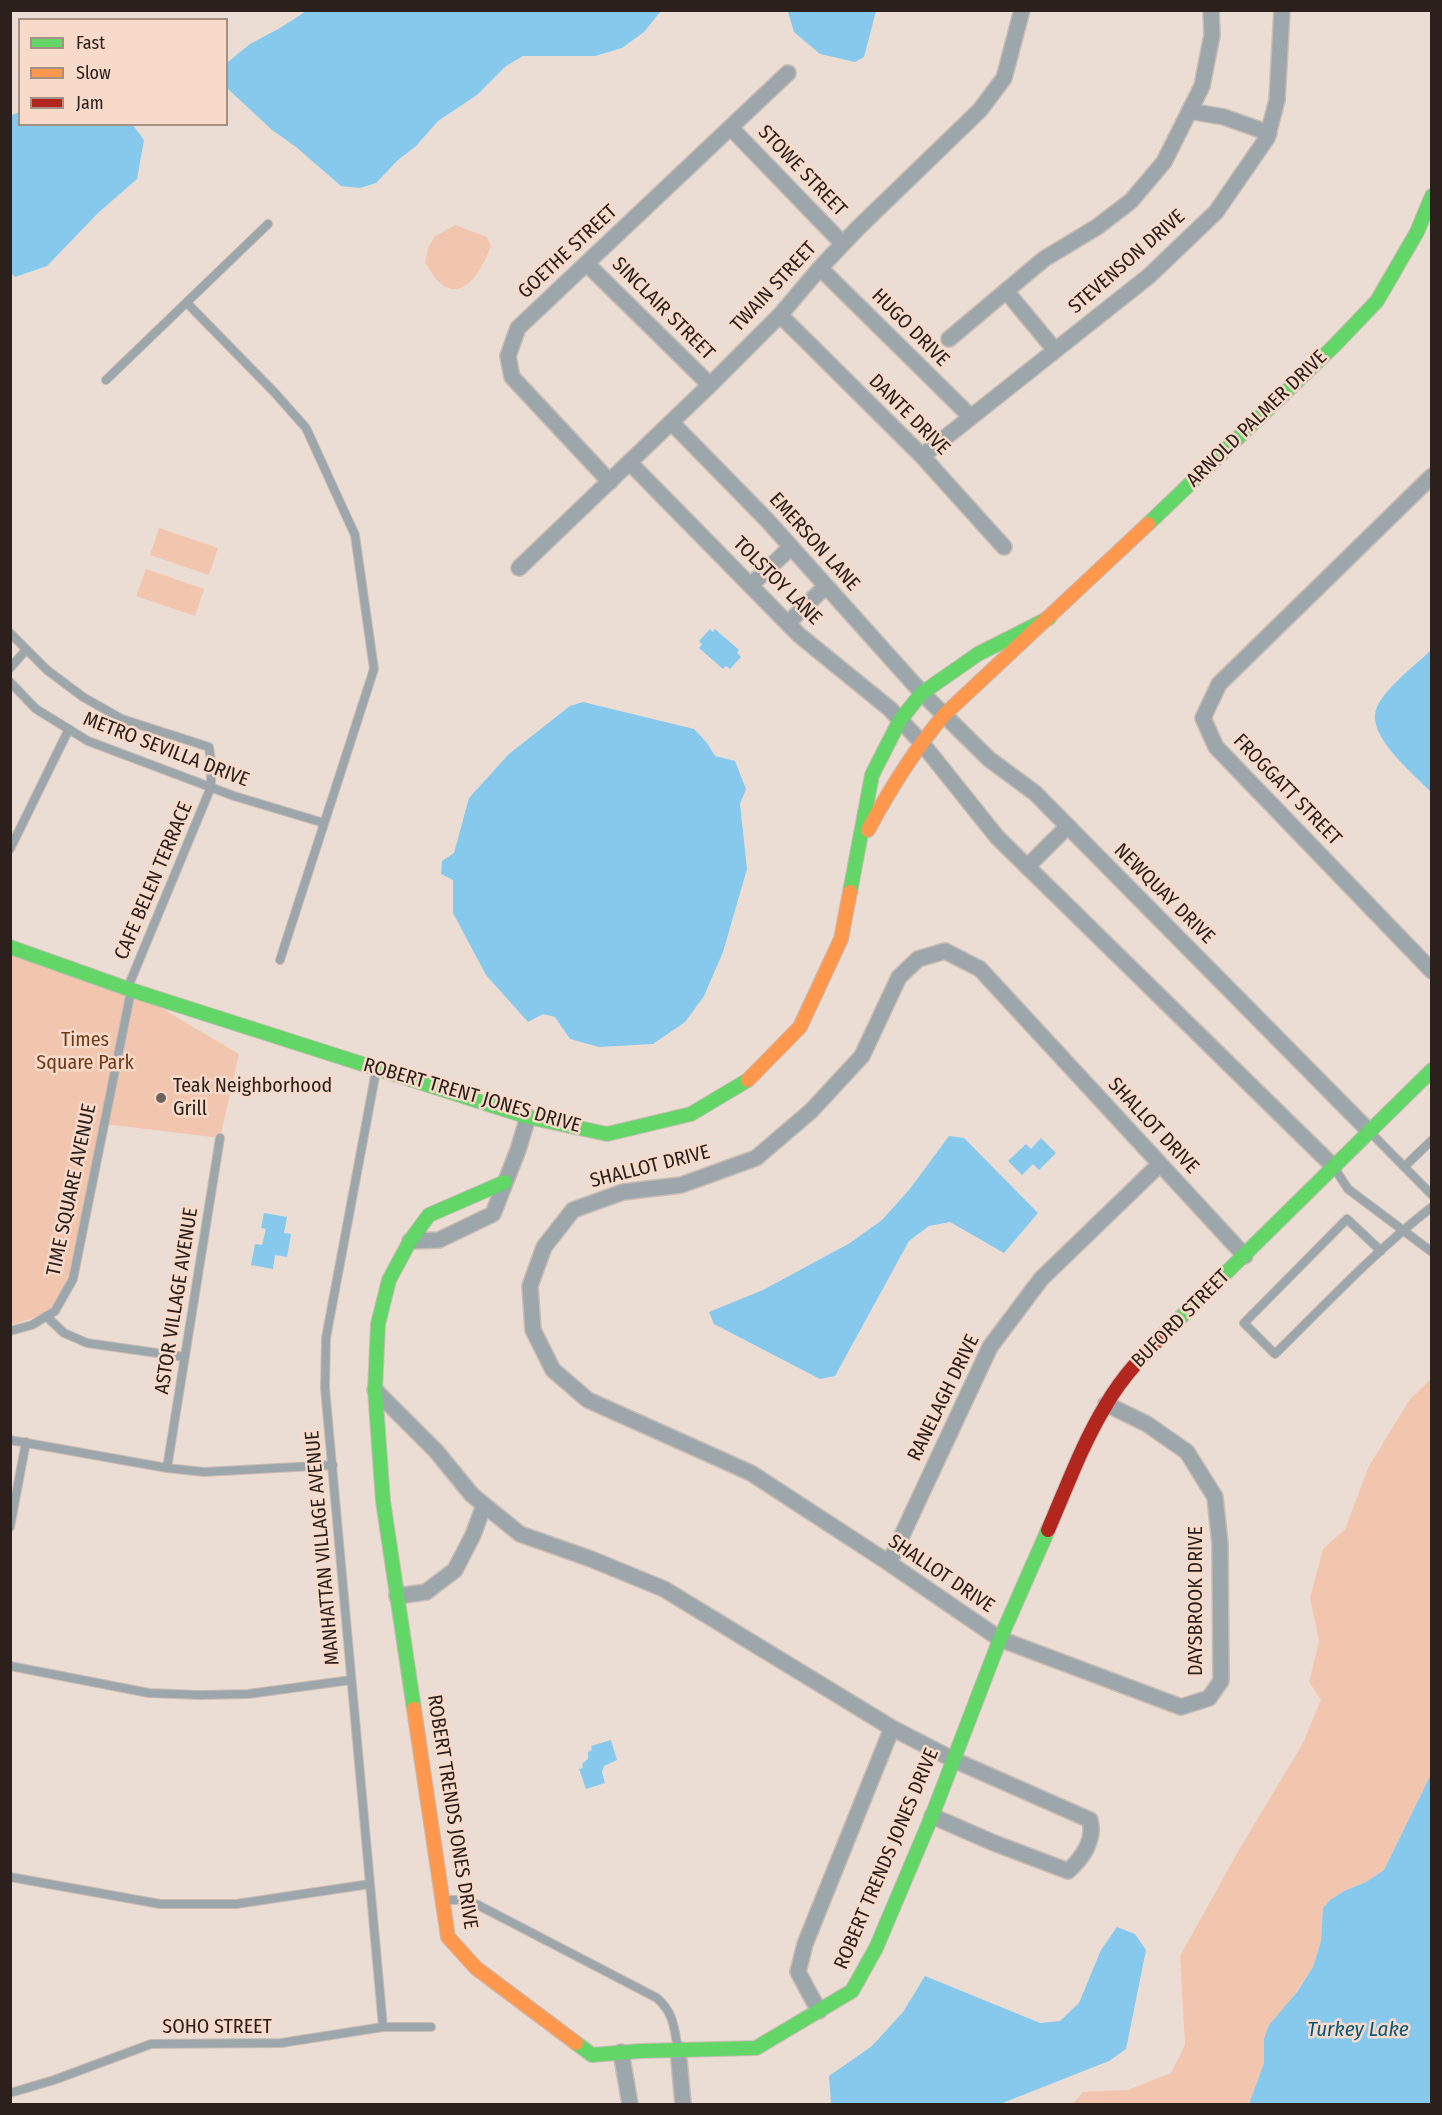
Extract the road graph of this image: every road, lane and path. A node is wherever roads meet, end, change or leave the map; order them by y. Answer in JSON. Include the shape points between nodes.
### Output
{"nodes":[{"id":1,"x":1022,"y":10,"type":"edge"},
{"id":2,"x":1211,"y":10,"type":"edge"},
{"id":3,"x":1281,"y":10,"type":"edge"},
{"id":4,"x":788,"y":73,"type":"dead end"},
{"id":5,"x":1190,"y":111,"type":"junction"},
{"id":6,"x":731,"y":128,"type":"junction"},
{"id":7,"x":1269,"y":133,"type":"junction"},
{"id":8,"x":1431,"y":196,"type":"edge"},
{"id":9,"x":268,"y":224,"type":"dead end"},
{"id":10,"x":843,"y":244,"type":"junction"},
{"id":11,"x":587,"y":264,"type":"junction"},
{"id":12,"x":820,"y":268,"type":"junction"},
{"id":13,"x":1006,"y":291,"type":"junction"},
{"id":14,"x":187,"y":303,"type":"junction"},
{"id":15,"x":780,"y":315,"type":"junction"},
{"id":16,"x":949,"y":339,"type":"dead end"},
{"id":17,"x":1054,"y":350,"type":"junction"},
{"id":18,"x":106,"y":380,"type":"dead end"},
{"id":19,"x":710,"y":385,"type":"junction"},
{"id":20,"x":970,"y":417,"type":"junction"},
{"id":21,"x":672,"y":423,"type":"junction"},
{"id":22,"x":922,"y":456,"type":"junction"},
{"id":23,"x":630,"y":463,"type":"junction"},
{"id":24,"x":1431,"y":476,"type":"edge"},
{"id":25,"x":610,"y":482,"type":"junction"},
{"id":26,"x":791,"y":547,"type":"junction"},
{"id":27,"x":1004,"y":547,"type":"dead end"},
{"id":28,"x":519,"y":568,"type":"dead end"},
{"id":29,"x":751,"y":585,"type":"junction"},
{"id":30,"x":826,"y":586,"type":"junction"},
{"id":31,"x":1049,"y":618,"type":"junction"},
{"id":32,"x":788,"y":623,"type":"junction"},
{"id":33,"x":10,"y":633,"type":"edge"},
{"id":34,"x":26,"y":650,"type":"junction"},
{"id":35,"x":10,"y":668,"type":"edge"},
{"id":36,"x":10,"y":682,"type":"edge"},
{"id":37,"x":922,"y":693,"type":"junction"},
{"id":38,"x":945,"y":714,"type":"junction"},
{"id":39,"x":900,"y":720,"type":"junction"},
{"id":40,"x":69,"y":729,"type":"junction"},
{"id":41,"x":921,"y":742,"type":"junction"},
{"id":42,"x":211,"y":787,"type":"junction"},
{"id":43,"x":324,"y":823,"type":"junction"},
{"id":44,"x":1068,"y":826,"type":"junction"},
{"id":45,"x":10,"y":849,"type":"edge"},
{"id":46,"x":857,"y":849,"type":"junction"},
{"id":47,"x":1027,"y":867,"type":"junction"},
{"id":48,"x":10,"y":947,"type":"edge"},
{"id":49,"x":280,"y":960,"type":"dead end"},
{"id":50,"x":1431,"y":970,"type":"edge"},
{"id":51,"x":129,"y":989,"type":"junction"},
{"id":52,"x":377,"y":1069,"type":"junction"},
{"id":53,"x":1431,"y":1070,"type":"edge"},
{"id":54,"x":528,"y":1117,"type":"junction"},
{"id":55,"x":1370,"y":1132,"type":"junction"},
{"id":56,"x":220,"y":1138,"type":"dead end"},
{"id":57,"x":1431,"y":1140,"type":"edge"},
{"id":58,"x":1160,"y":1164,"type":"junction"},
{"id":59,"x":1334,"y":1167,"type":"junction"},
{"id":60,"x":1404,"y":1167,"type":"junction"},
{"id":61,"x":505,"y":1182,"type":"junction"},
{"id":62,"x":1431,"y":1196,"type":"edge"},
{"id":63,"x":448,"y":1207,"type":"junction"},
{"id":64,"x":1431,"y":1207,"type":"edge"},
{"id":65,"x":1403,"y":1229,"type":"junction"},
{"id":66,"x":459,"y":1231,"type":"junction"},
{"id":67,"x":410,"y":1241,"type":"junction"},
{"id":68,"x":1381,"y":1251,"type":"junction"},
{"id":69,"x":1431,"y":1252,"type":"edge"},
{"id":70,"x":1245,"y":1256,"type":"junction"},
{"id":71,"x":46,"y":1316,"type":"junction"},
{"id":72,"x":10,"y":1331,"type":"edge"},
{"id":73,"x":185,"y":1357,"type":"junction"},
{"id":74,"x":375,"y":1390,"type":"junction"},
{"id":75,"x":1106,"y":1404,"type":"junction"},
{"id":76,"x":10,"y":1440,"type":"edge"},
{"id":77,"x":26,"y":1442,"type":"junction"},
{"id":78,"x":333,"y":1465,"type":"junction"},
{"id":79,"x":167,"y":1468,"type":"junction"},
{"id":80,"x":484,"y":1505,"type":"junction"},
{"id":81,"x":10,"y":1527,"type":"edge"},
{"id":82,"x":889,"y":1563,"type":"junction"},
{"id":83,"x":397,"y":1596,"type":"junction"},
{"id":84,"x":1000,"y":1639,"type":"junction"},
{"id":85,"x":10,"y":1666,"type":"edge"},
{"id":86,"x":351,"y":1680,"type":"junction"},
{"id":87,"x":967,"y":1722,"type":"joint"},
{"id":88,"x":892,"y":1728,"type":"junction"},
{"id":89,"x":954,"y":1760,"type":"junction"},
{"id":90,"x":932,"y":1816,"type":"junction"},
{"id":91,"x":10,"y":1877,"type":"edge"},
{"id":92,"x":370,"y":1884,"type":"junction"},
{"id":93,"x":442,"y":1900,"type":"junction"},
{"id":94,"x":819,"y":2011,"type":"junction"},
{"id":95,"x":431,"y":2026,"type":"dead end"},
{"id":96,"x":383,"y":2027,"type":"junction"},
{"id":97,"x":678,"y":2049,"type":"junction"},
{"id":98,"x":621,"y":2052,"type":"junction"},
{"id":99,"x":10,"y":2093,"type":"edge"},
{"id":100,"x":630,"y":2104,"type":"edge"},
{"id":101,"x":683,"y":2104,"type":"edge"}],
"edges":[{"from":1,"to":10,"type":"street","name":"TWAIN STREET","via":[[1004,78],[980,110]]},
{"from":2,"to":5,"type":"street","via":[[1212,35],[1202,86]]},
{"from":3,"to":7,"type":"street","name":"STEVENSON DRIVE","via":[[1277,100]]},
{"from":4,"to":6,"type":"street","name":"GOETHE STREET"},
{"from":5,"to":7,"type":"street","via":[[1224,117]]},
{"from":5,"to":13,"type":"street","via":[[1164,162],[1131,201],[1097,228],[1044,259]]},
{"from":6,"to":10,"type":"street","name":"STOWE STREET"},
{"from":6,"to":11,"type":"street","name":"GOETHE STREET"},
{"from":7,"to":17,"type":"street","name":"STEVENSON DRIVE","via":[[1216,212],[1149,276]]},
{"from":8,"to":31,"type":"street","name":"ARNOLD PALMER DRIVE","via":[[1417,232],[1377,302]]},
{"from":9,"to":14,"type":"lane"},
{"from":10,"to":12,"type":"street","name":"TWAIN STREET"},
{"from":11,"to":19,"type":"street","name":"SINCLAIR STREET"},
{"from":11,"to":25,"type":"street","name":"GOETHE STREET","via":[[518,328],[508,356],[512,377]]},
{"from":12,"to":15,"type":"street","name":"TWAIN STREET"},
{"from":12,"to":20,"type":"street","name":"HUGO DRIVE"},
{"from":13,"to":16,"type":"street"},
{"from":13,"to":17,"type":"street"},
{"from":14,"to":18,"type":"lane"},
{"from":14,"to":43,"type":"lane","via":[[306,428],[355,535],[374,669]]},
{"from":15,"to":19,"type":"street","name":"TWAIN STREET"},
{"from":15,"to":22,"type":"street","name":"DANTE DRIVE"},
{"from":17,"to":20,"type":"street","name":"STEVENSON DRIVE"},
{"from":19,"to":21,"type":"street","name":"TWAIN STREET"},
{"from":20,"to":22,"type":"street","name":"STEVENSON DRIVE"},
{"from":21,"to":23,"type":"street","name":"TWAIN STREET"},
{"from":21,"to":26,"type":"street","name":"EMERSON LANE"},
{"from":22,"to":27,"type":"street","name":"DANTE DRIVE"},
{"from":23,"to":25,"type":"street","name":"TWAIN STREET"},
{"from":23,"to":29,"type":"street","name":"TOLSTOY LANE"},
{"from":24,"to":50,"type":"street","name":"FROGGATT STREET","via":[[1219,684],[1203,718],[1216,747]]},
{"from":25,"to":28,"type":"street","name":"TWAIN STREET"},
{"from":26,"to":29,"type":"street"},
{"from":26,"to":30,"type":"street","name":"EMERSON LANE"},
{"from":29,"to":32,"type":"street","name":"TOLSTOY LANE"},
{"from":30,"to":32,"type":"street"},
{"from":30,"to":37,"type":"street","name":"EMERSON LANE"},
{"from":31,"to":37,"type":"street","name":"ARNOLD PALMER DRIVE","via":[[978,654]]},
{"from":31,"to":38,"type":"street","name":"ARNOLD PALMER DRIVE"},
{"from":32,"to":39,"type":"street","name":"TOLSTOY LANE"},
{"from":33,"to":34,"type":"lane"},
{"from":34,"to":35,"type":"lane"},
{"from":34,"to":42,"type":"lane","via":[[83,697],[122,719],[209,747]]},
{"from":36,"to":40,"type":"lane","name":"METRO SEVILLA DRIVE","via":[[36,709]]},
{"from":37,"to":38,"type":"street","name":"NEWQUAY DRIVE"},
{"from":37,"to":39,"type":"street","name":"ROBERT TRENT JONES DRIVE"},
{"from":38,"to":41,"type":"street","name":"ARNOLD PALMER DRIVE"},
{"from":38,"to":44,"type":"street","name":"NEWQUAY DRIVE","via":[[989,759],[1035,793]]},
{"from":39,"to":41,"type":"street"},
{"from":39,"to":46,"type":"street","name":"ROBERT TRENT JONES DRIVE","via":[[872,775]]},
{"from":40,"to":42,"type":"lane","name":"METRO SEVILLA DRIVE","via":[[88,741]]},
{"from":40,"to":45,"type":"lane"},
{"from":41,"to":46,"type":"street","name":"ROBERT TRENT JONES DRIVE"},
{"from":41,"to":47,"type":"street","via":[[997,837]]},
{"from":42,"to":43,"type":"lane","name":"METRO SEVILLA DRIVE"},
{"from":42,"to":51,"type":"lane","name":"CAFE BELEN TERRACE"},
{"from":43,"to":49,"type":"lane"},
{"from":44,"to":47,"type":"street"},
{"from":44,"to":55,"type":"street","name":"NEWQUAY DRIVE"},
{"from":46,"to":54,"type":"street","name":"ROBERT TRENT JONES DRIVE","via":[[841,939],[800,1027],[750,1079],[692,1114],[607,1134]]},
{"from":47,"to":59,"type":"street"},
{"from":48,"to":51,"type":"street","name":"ROBERT TRENT JONES DRIVE"},
{"from":51,"to":52,"type":"street","name":"ROBERT TRENT JONES DRIVE"},
{"from":51,"to":71,"type":"lane","name":"TIME SQUARE AVENUE","via":[[73,1279],[55,1311]]},
{"from":52,"to":54,"type":"street","name":"ROBERT TRENT JONES DRIVE"},
{"from":52,"to":78,"type":"lane","name":"MANHATTAN VILLAGE AVENUE","via":[[327,1338],[325,1388]]},
{"from":53,"to":55,"type":"street","name":"BUFORD STREET"},
{"from":54,"to":61,"type":"street"},
{"from":55,"to":59,"type":"street","name":"BUFORD STREET"},
{"from":55,"to":60,"type":"lane"},
{"from":56,"to":73,"type":"lane","name":"ASTOR VILLAGE AVENUE"},
{"from":57,"to":60,"type":"lane"},
{"from":58,"to":70,"type":"street","name":"SHALLOT DRIVE"},
{"from":58,"to":82,"type":"street","name":"RANELAGH DRIVE","via":[[1041,1279],[990,1347]]},
{"from":58,"to":82,"type":"street","name":"SHALLOT DRIVE","via":[[980,969],[945,951],[918,959],[899,977],[862,1056],[811,1111],[756,1158],[681,1185],[623,1192],[573,1210],[544,1247],[530,1286],[533,1330],[553,1370],[588,1400],[751,1473]]},
{"from":59,"to":65,"type":"lane","via":[[1348,1189]]},
{"from":59,"to":70,"type":"street","name":"BUFORD STREET"},
{"from":60,"to":62,"type":"lane"},
{"from":61,"to":63,"type":"street","name":"ROBERT TRENDS JONES DRIVE"},
{"from":61,"to":66,"type":"street","via":[[493,1214]]},
{"from":63,"to":66,"type":"street"},
{"from":63,"to":67,"type":"street","name":"ROBERT TRENDS JONES DRIVE","via":[[429,1215]]},
{"from":64,"to":65,"type":"lane"},
{"from":65,"to":68,"type":"lane"},
{"from":65,"to":69,"type":"lane"},
{"from":66,"to":67,"type":"street","via":[[439,1240]]},
{"from":67,"to":74,"type":"street","name":"ROBERT TRENDS JONES DRIVE","via":[[388,1280],[378,1324]]},
{"from":68,"to":68,"type":"lane","via":[[1347,1219],[1244,1323],[1275,1354]]},
{"from":70,"to":75,"type":"street","name":"BUFORD STREET","via":[[1140,1357]]},
{"from":71,"to":72,"type":"lane","name":"TIME SQUARE AVENUE"},
{"from":71,"to":73,"type":"lane","via":[[64,1333],[87,1343]]},
{"from":73,"to":79,"type":"lane","name":"ASTOR VILLAGE AVENUE"},
{"from":74,"to":80,"type":"street"},
{"from":74,"to":83,"type":"street","name":"ROBERT TRENDS JONES DRIVE","via":[[383,1501]]},
{"from":75,"to":84,"type":"street","name":"BUFORD STREET"},
{"from":75,"to":84,"type":"street","name":"DAYSBROOK DRIVE","via":[[1147,1424],[1186,1452],[1215,1497],[1220,1544],[1221,1681],[1209,1698],[1181,1707]]},
{"from":76,"to":77,"type":"lane"},
{"from":77,"to":79,"type":"lane"},
{"from":77,"to":81,"type":"lane"},
{"from":78,"to":79,"type":"lane","via":[[204,1472]]},
{"from":78,"to":86,"type":"lane","name":"MANHATTAN VILLAGE AVENUE"},
{"from":80,"to":83,"type":"street","via":[[455,1570],[426,1592]]},
{"from":80,"to":88,"type":"street","via":[[520,1534],[664,1589]]},
{"from":82,"to":84,"type":"street","name":"SHALLOT DRIVE"},
{"from":83,"to":93,"type":"street","name":"ROBERT TRENDS JONES DRIVE"},
{"from":84,"to":87,"type":"street","name":"BUFORD STREET"},
{"from":85,"to":86,"type":"lane","via":[[149,1693],[248,1694]]},
{"from":86,"to":92,"type":"lane","name":"MANHATTAN VILLAGE AVENUE"},
{"from":87,"to":89,"type":"street","name":"ROBERT TRENDS JONES DRIVE"},
{"from":88,"to":89,"type":"street"},
{"from":88,"to":94,"type":"street","via":[[805,1944],[798,1972]]},
{"from":89,"to":90,"type":"street","name":"ROBERT TRENDS JONES DRIVE"},
{"from":89,"to":90,"type":"street","via":[[1090,1820],[1093,1831],[1080,1860],[1068,1870]]},
{"from":90,"to":94,"type":"street","name":"ROBERT TRENDS JONES DRIVE","via":[[876,1948],[852,1991]]},
{"from":91,"to":92,"type":"lane","via":[[160,1904],[236,1904]]},
{"from":92,"to":96,"type":"lane","name":"MANHATTAN VILLAGE AVENUE"},
{"from":93,"to":97,"type":"lane","via":[[465,1900],[478,1905],[657,1998],[667,2007]]},
{"from":93,"to":98,"type":"street","name":"ROBERT TRENDS JONES DRIVE","via":[[448,1937],[476,1968],[592,2055]]},
{"from":94,"to":97,"type":"street","name":"ROBERT TRENDS JONES DRIVE","via":[[756,2048]]},
{"from":95,"to":96,"type":"lane","name":"SOHO STREET"},
{"from":96,"to":99,"type":"lane","name":"SOHO STREET","via":[[281,2043],[151,2044]]},
{"from":97,"to":98,"type":"street","name":"ROBERT TRENDS JONES DRIVE"},
{"from":97,"to":101,"type":"street"},
{"from":98,"to":100,"type":"street"}]}
